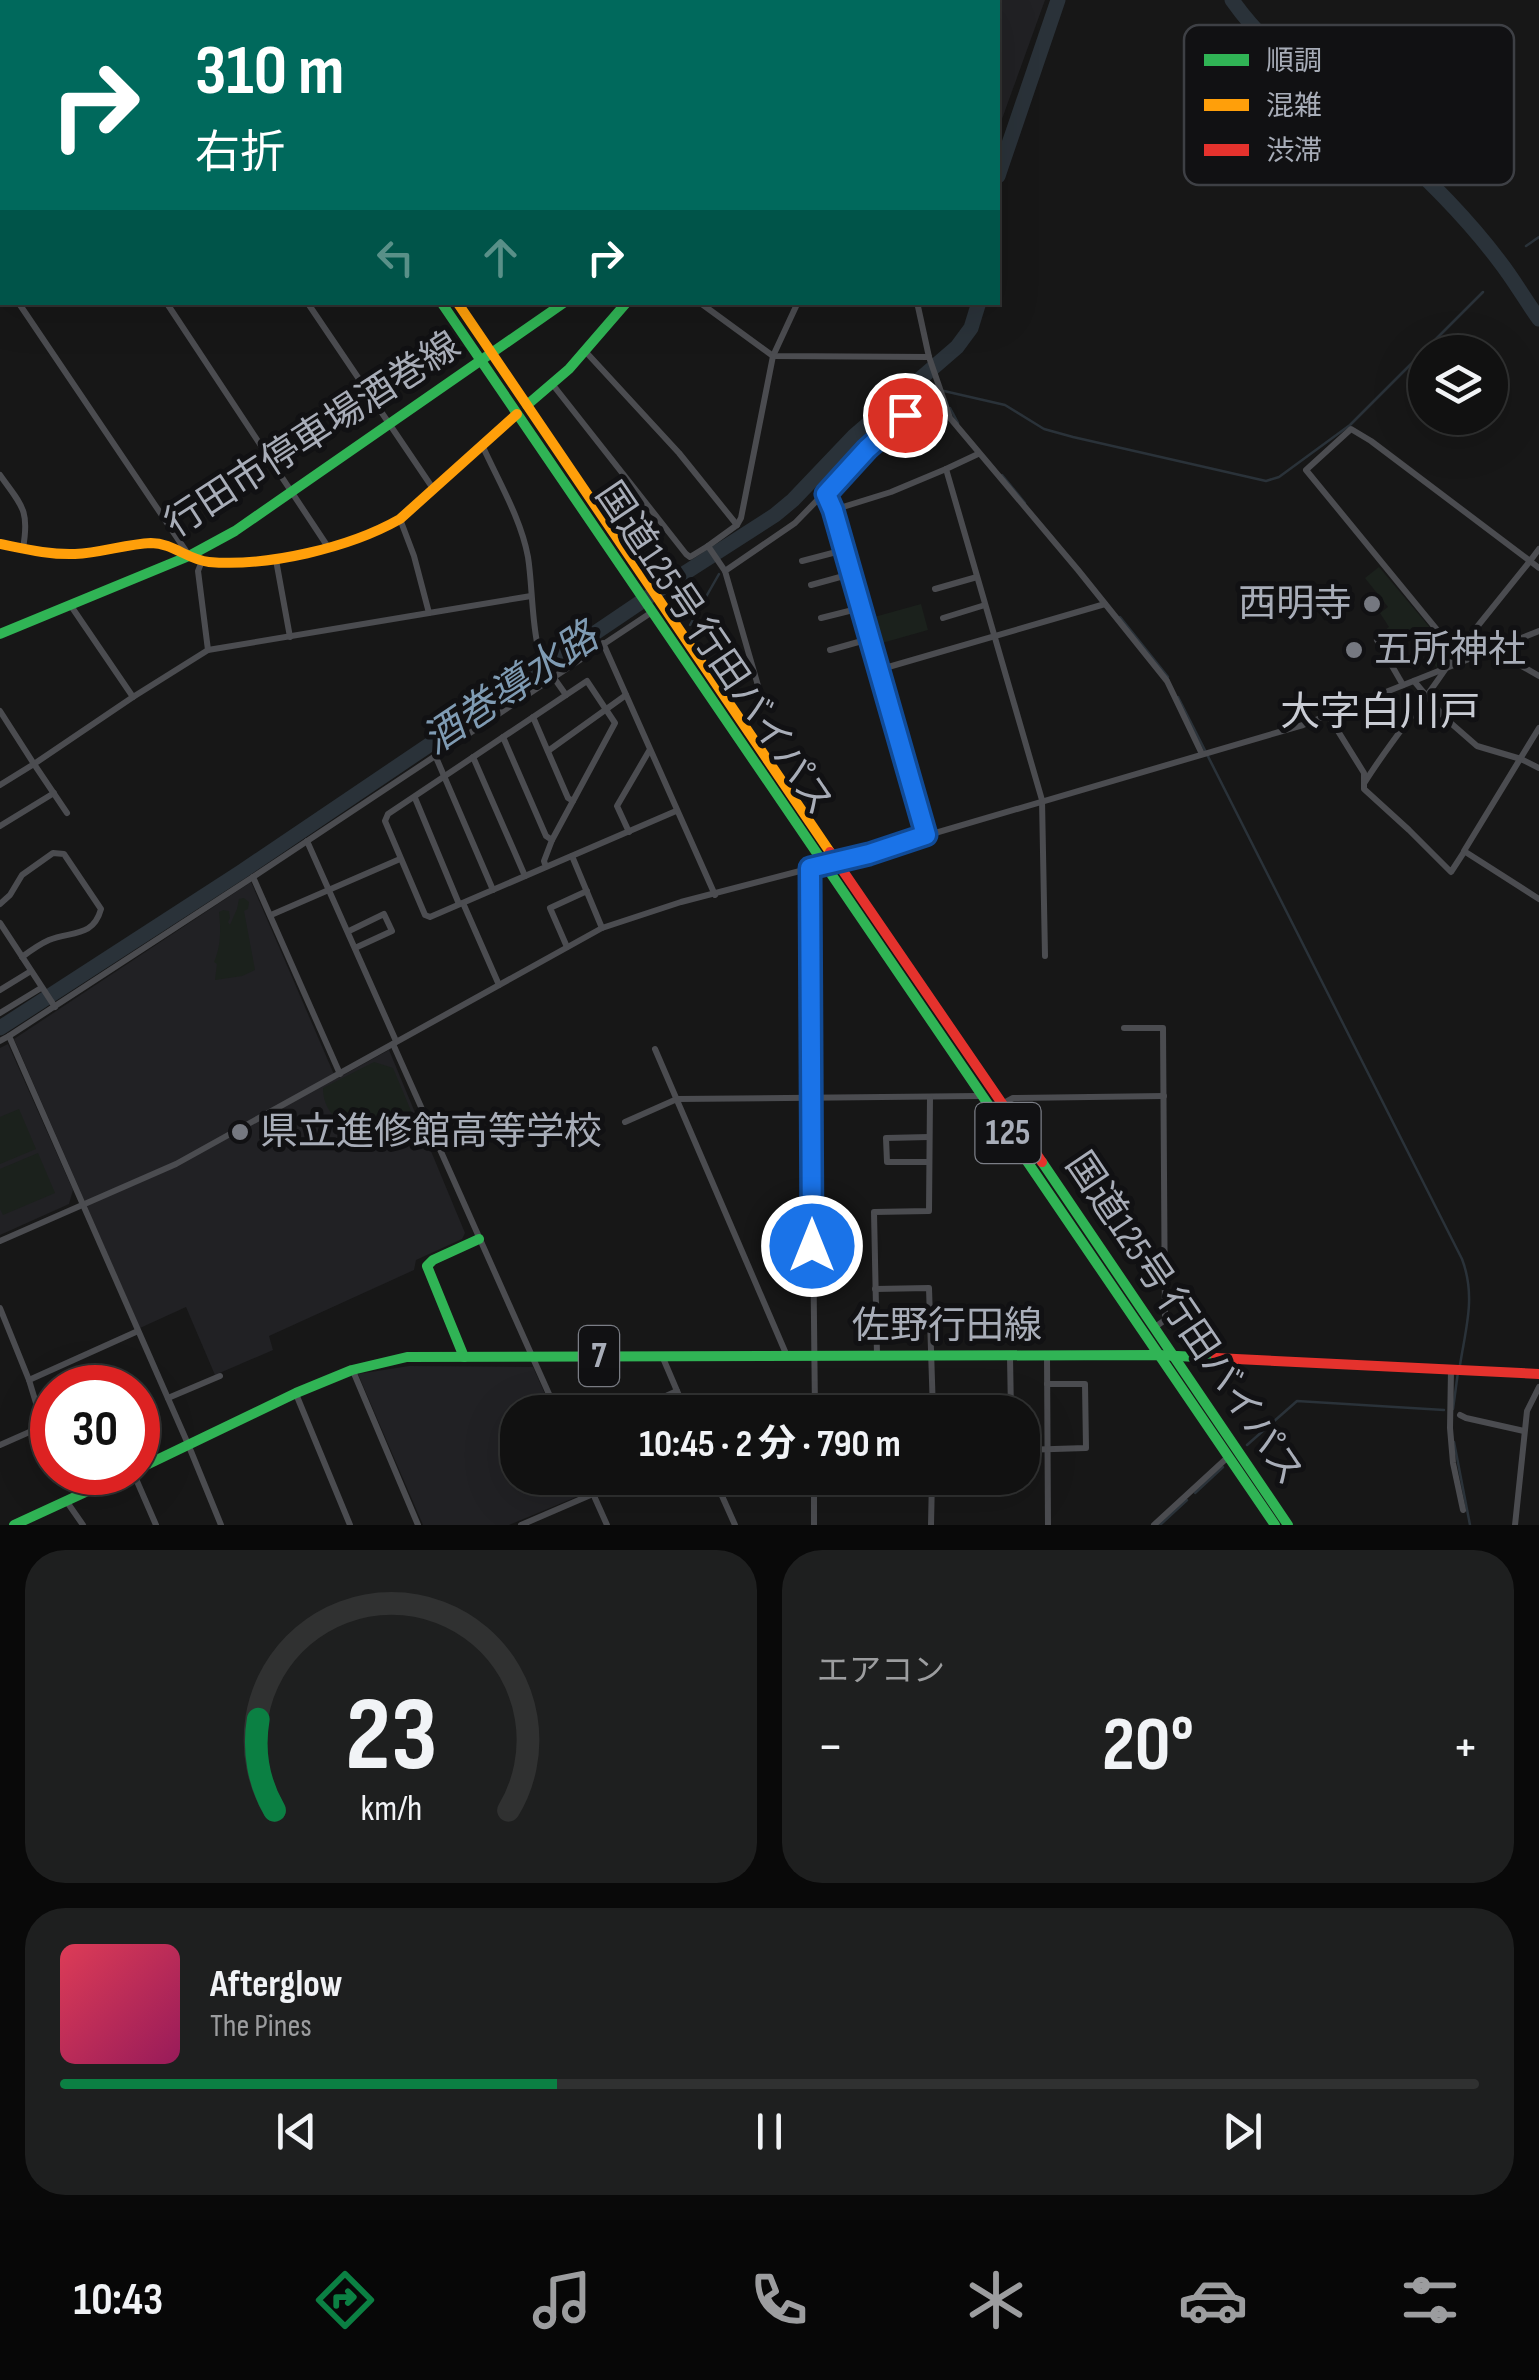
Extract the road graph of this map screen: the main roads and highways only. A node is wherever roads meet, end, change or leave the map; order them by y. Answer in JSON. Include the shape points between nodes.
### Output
{"nodes":[{"id":1,"x":443,"y":305,"type":"edge"},
{"id":2,"x":459,"y":305,"type":"edge"},
{"id":3,"x":561,"y":305,"type":"edge"},
{"id":4,"x":624,"y":305,"type":"edge"},
{"id":5,"x":492,"y":354,"type":"junction"},
{"id":6,"x":481,"y":362,"type":"junction"},
{"id":7,"x":527,"y":405,"type":"junction"},
{"id":8,"x":517,"y":414,"type":"junction"},
{"id":9,"x":0,"y":544,"type":"edge"},
{"id":10,"x":190,"y":556,"type":"junction"},
{"id":11,"x":644,"y":589,"type":"junction"},
{"id":12,"x":655,"y":608,"type":"junction"},
{"id":13,"x":0,"y":634,"type":"edge"},
{"id":14,"x":479,"y":1238,"type":"road end"},
{"id":15,"x":1158,"y":1356,"type":"junction"},
{"id":16,"x":1175,"y":1356,"type":"junction"},
{"id":17,"x":464,"y":1357,"type":"junction"},
{"id":18,"x":1539,"y":1374,"type":"edge"},
{"id":19,"x":160,"y":1458,"type":"edge"},
{"id":20,"x":80,"y":1495,"type":"edge"},
{"id":21,"x":14,"y":1525,"type":"edge"},
{"id":22,"x":1275,"y":1525,"type":"edge"},
{"id":23,"x":1288,"y":1525,"type":"edge"}],
"edges":[{"from":1,"to":6,"type":"main road","name":"国道125号 行田バイパス","number":"125"},
{"from":2,"to":5,"type":"main road","name":"国道125号 行田バイパス","number":"125"},
{"from":3,"to":5,"type":"main road","name":"行田市停車場酒巻線"},
{"from":4,"to":7,"type":"main road"},
{"from":5,"to":6,"type":"main road","name":"行田市停車場酒巻線"},
{"from":5,"to":7,"type":"main road","name":"国道125号 行田バイパス","number":"125"},
{"from":6,"to":8,"type":"main road","name":"国道125号 行田バイパス","number":"125"},
{"from":6,"to":10,"type":"main road","name":"行田市停車場酒巻線"},
{"from":7,"to":11,"type":"main road","name":"国道125号 行田バイパス","number":"125"},
{"from":8,"to":10,"type":"main road","via":[[381,530],[276,560]]},
{"from":8,"to":11,"type":"main road","name":"国道125号 行田バイパス","number":"125"},
{"from":9,"to":10,"type":"main road","via":[[78,554],[153,542]]},
{"from":10,"to":13,"type":"main road","name":"行田市停車場酒巻線"},
{"from":11,"to":12,"type":"main road","name":"国道125号 行田バイパス","number":"125"},
{"from":12,"to":15,"type":"main road","name":"国道125号 行田バイパス","number":"125"},
{"from":12,"to":16,"type":"main road","name":"国道125号 行田バイパス","number":"125","via":[[838,861]]},
{"from":14,"to":17,"type":"main road","via":[[427,1266]]},
{"from":15,"to":16,"type":"main road","name":"佐野行田線","number":"7"},
{"from":15,"to":17,"type":"main road","name":"佐野行田線","number":"7"},
{"from":15,"to":22,"type":"main road","name":"国道125号 行田バイパス","number":"125"},
{"from":16,"to":18,"type":"main road","name":"佐野行田線","number":"7"},
{"from":16,"to":23,"type":"main road","name":"国道125号 行田バイパス","number":"125"},
{"from":17,"to":19,"type":"main road","name":"佐野行田線","number":"7","via":[[407,1357],[352,1370]]},
{"from":20,"to":21,"type":"main road","name":"佐野行田線","number":"7"}]}
